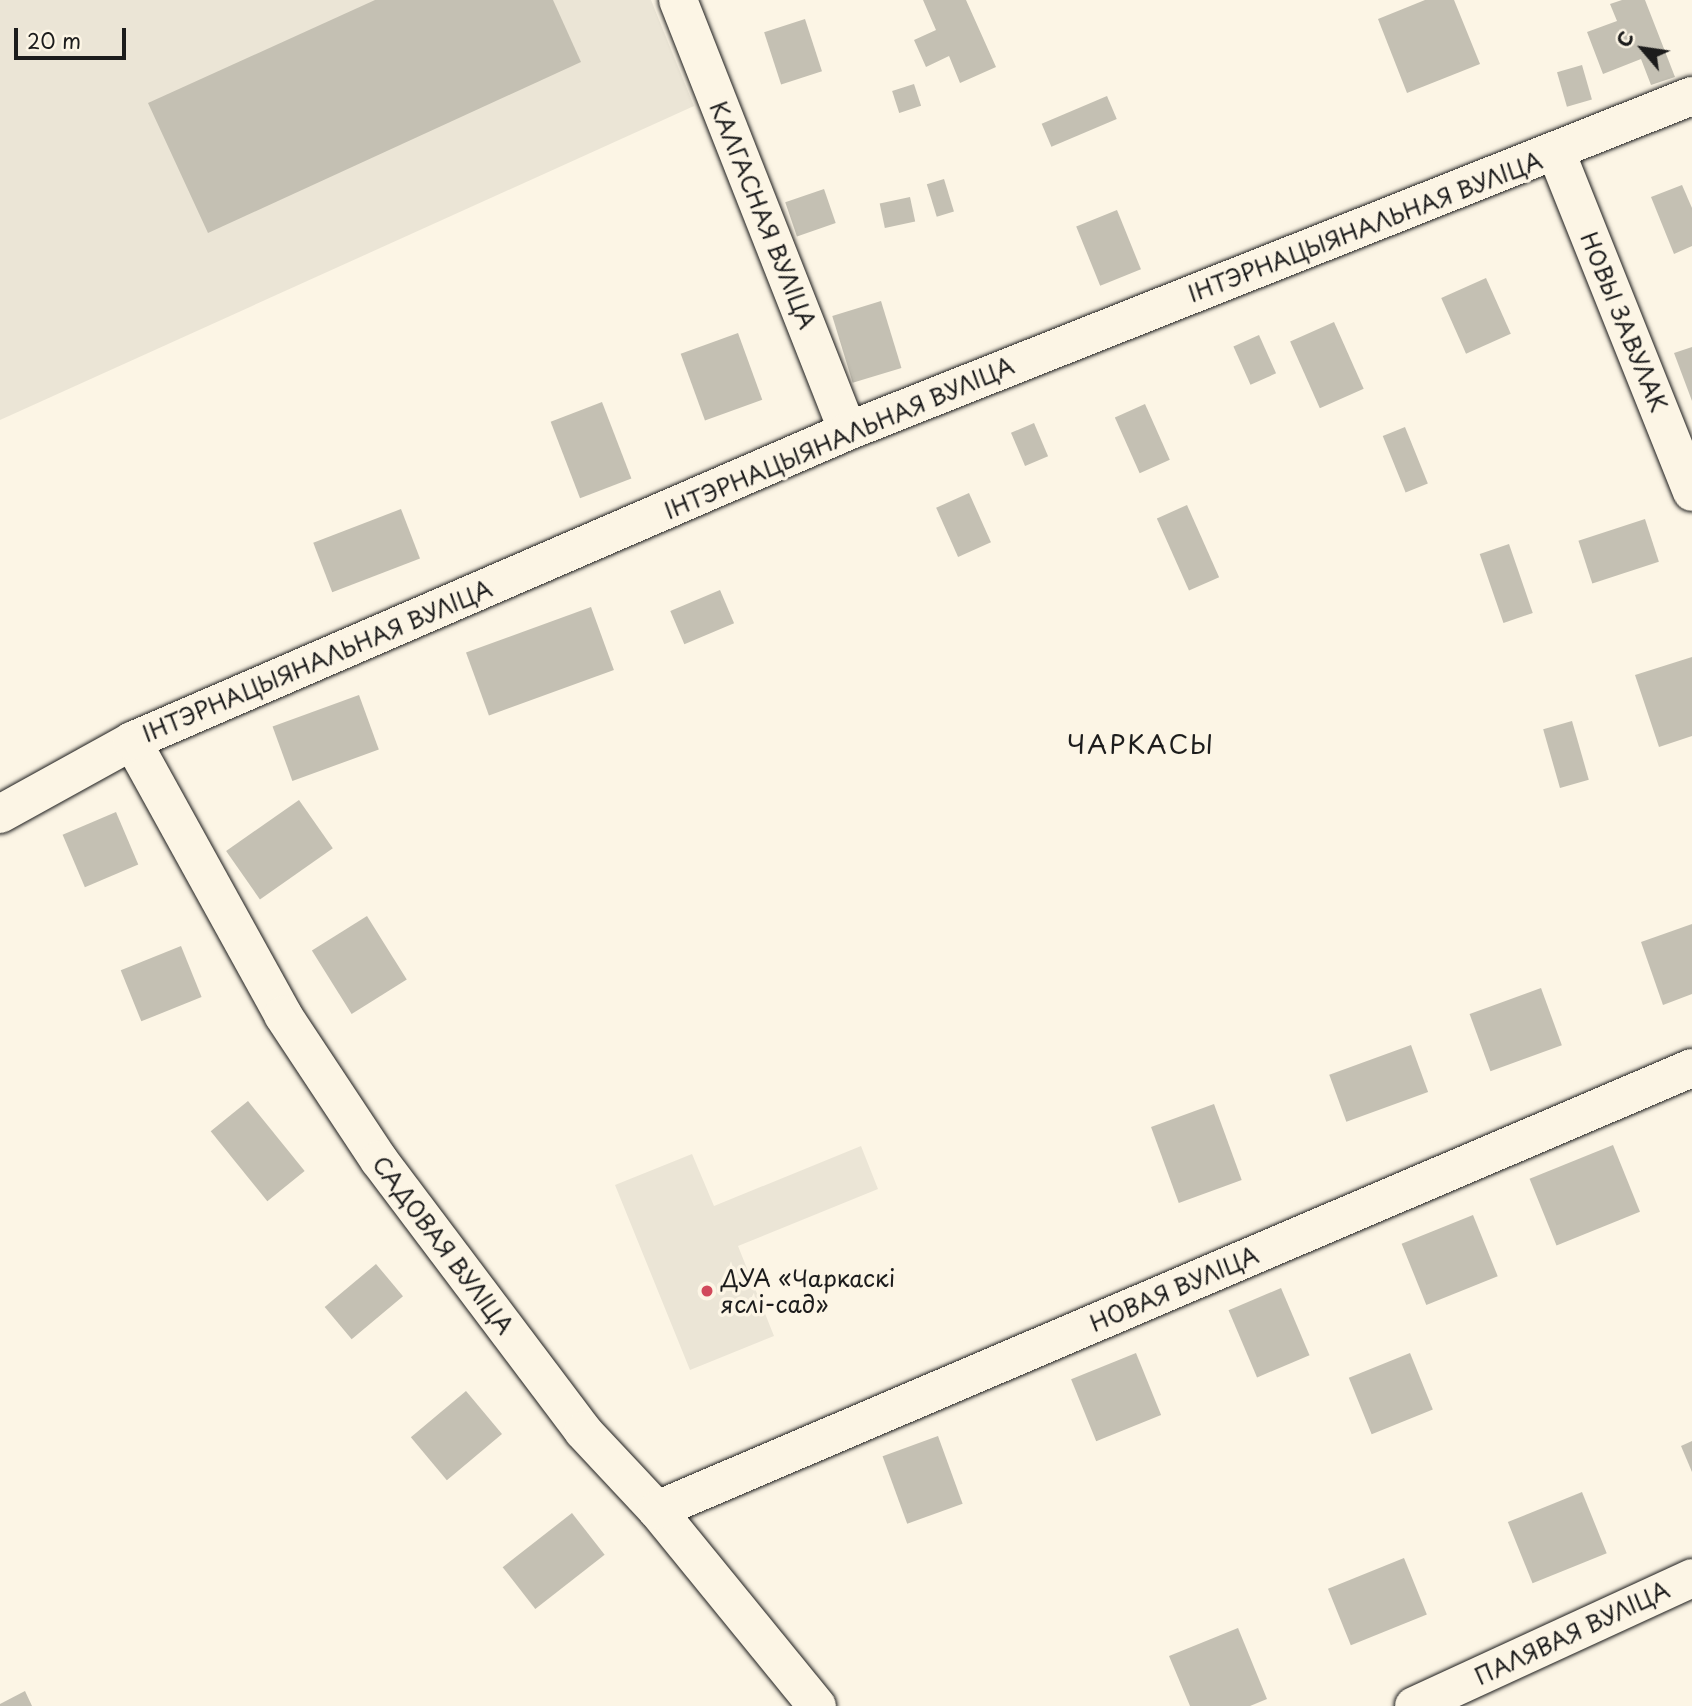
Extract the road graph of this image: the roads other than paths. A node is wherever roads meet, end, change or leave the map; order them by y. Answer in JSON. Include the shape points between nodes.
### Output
{"nodes":[{"id":1,"x":678,"y":0,"type":"edge"},
{"id":2,"x":1692,"y":96,"type":"edge"},
{"id":3,"x":1556,"y":152,"type":"junction"},
{"id":4,"x":848,"y":431,"type":"junction"},
{"id":5,"x":1692,"y":492,"type":"edge"},
{"id":6,"x":132,"y":741,"type":"junction"},
{"id":7,"x":0,"y":814,"type":"edge"},
{"id":8,"x":1692,"y":1068,"type":"edge"},
{"id":9,"x":657,"y":1510,"type":"junction"},
{"id":10,"x":1692,"y":1578,"type":"edge"},
{"id":11,"x":817,"y":1706,"type":"edge"},
{"id":12,"x":1414,"y":1706,"type":"edge"}],
"edges":[{"from":1,"to":4,"type":"street","name":"КАЛГАСНАЯ ВУЛІЦА"},
{"from":2,"to":3,"type":"street","name":"ІНТЭРНАЦЫЯНАЛЬНАЯ ВУЛІЦА"},
{"from":3,"to":4,"type":"street","name":"ІНТЭРНАЦЫЯНАЛЬНАЯ ВУЛІЦА"},
{"from":3,"to":5,"type":"street","name":"НОВЫ ЗАВУЛАК"},
{"from":4,"to":6,"type":"street","name":"ІНТЭРНАЦЫЯНАЛЬНАЯ ВУЛІЦА"},
{"from":6,"to":7,"type":"street","name":"ІНТЭРНАЦЫЯНАЛЬНАЯ ВУЛІЦА"},
{"from":6,"to":9,"type":"street","name":"САДОВАЯ ВУЛІЦА","via":[[284,1016],[379,1160],[583,1432]]},
{"from":8,"to":9,"type":"street","name":"НОВАЯ ВУЛІЦА"},
{"from":9,"to":11,"type":"street","name":"САДОВАЯ ВУЛІЦА"},
{"from":10,"to":12,"type":"street","name":"ПАЛЯВАЯ ВУЛІЦА"}]}
